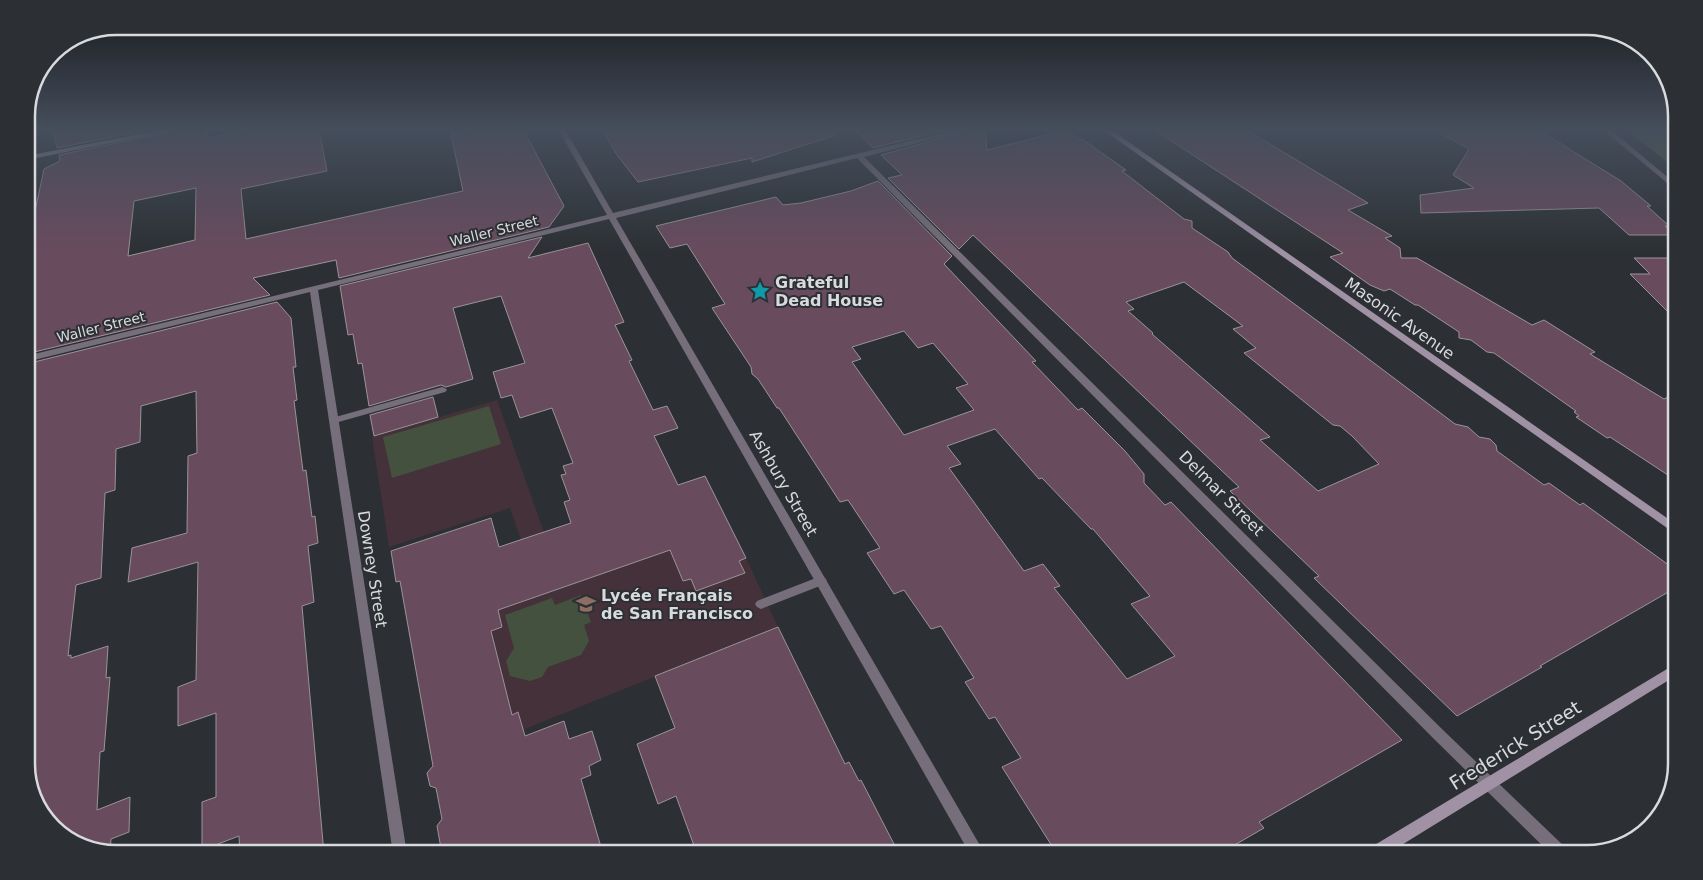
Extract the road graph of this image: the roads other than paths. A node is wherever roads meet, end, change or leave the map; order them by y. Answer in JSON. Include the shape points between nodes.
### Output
{"nodes":[{"id":1,"x":585,"y":170,"type":"edge"},
{"id":2,"x":801,"y":170,"type":"edge"},
{"id":3,"x":873,"y":170,"type":"edge"},
{"id":4,"x":1163,"y":170,"type":"edge"},
{"id":5,"x":1654,"y":170,"type":"edge"},
{"id":6,"x":1668,"y":182,"type":"edge"},
{"id":7,"x":611,"y":216,"type":"junction"},
{"id":8,"x":314,"y":289,"type":"junction"},
{"id":9,"x":35,"y":357,"type":"edge"},
{"id":10,"x":442,"y":390,"type":"dead end"},
{"id":11,"x":334,"y":420,"type":"junction"},
{"id":12,"x":1668,"y":525,"type":"edge"},
{"id":13,"x":821,"y":581,"type":"junction"},
{"id":14,"x":761,"y":604,"type":"dead end"},
{"id":15,"x":1668,"y":673,"type":"edge"},
{"id":16,"x":1488,"y":783,"type":"junction"},
{"id":17,"x":399,"y":845,"type":"edge"},
{"id":18,"x":973,"y":845,"type":"edge"},
{"id":19,"x":1388,"y":845,"type":"edge"},
{"id":20,"x":1553,"y":845,"type":"edge"}],
"edges":[{"from":1,"to":7,"type":"street","name":"Ashbury Street"},
{"from":2,"to":7,"type":"street","name":"Waller Street"},
{"from":3,"to":16,"type":"street","name":"Delmar Street"},
{"from":4,"to":12,"type":"street","name":"Masonic Avenue"},
{"from":5,"to":6,"type":"street"},
{"from":7,"to":8,"type":"street","name":"Waller Street"},
{"from":7,"to":13,"type":"street","name":"Ashbury Street"},
{"from":8,"to":9,"type":"street","name":"Waller Street"},
{"from":8,"to":11,"type":"street","name":"Downey Street"},
{"from":10,"to":11,"type":"street"},
{"from":11,"to":17,"type":"street","name":"Downey Street"},
{"from":13,"to":14,"type":"street"},
{"from":13,"to":18,"type":"street","name":"Ashbury Street"},
{"from":15,"to":16,"type":"street","name":"Frederick Street"},
{"from":16,"to":19,"type":"street","name":"Frederick Street"},
{"from":16,"to":20,"type":"street","name":"Delmar Street"}]}
